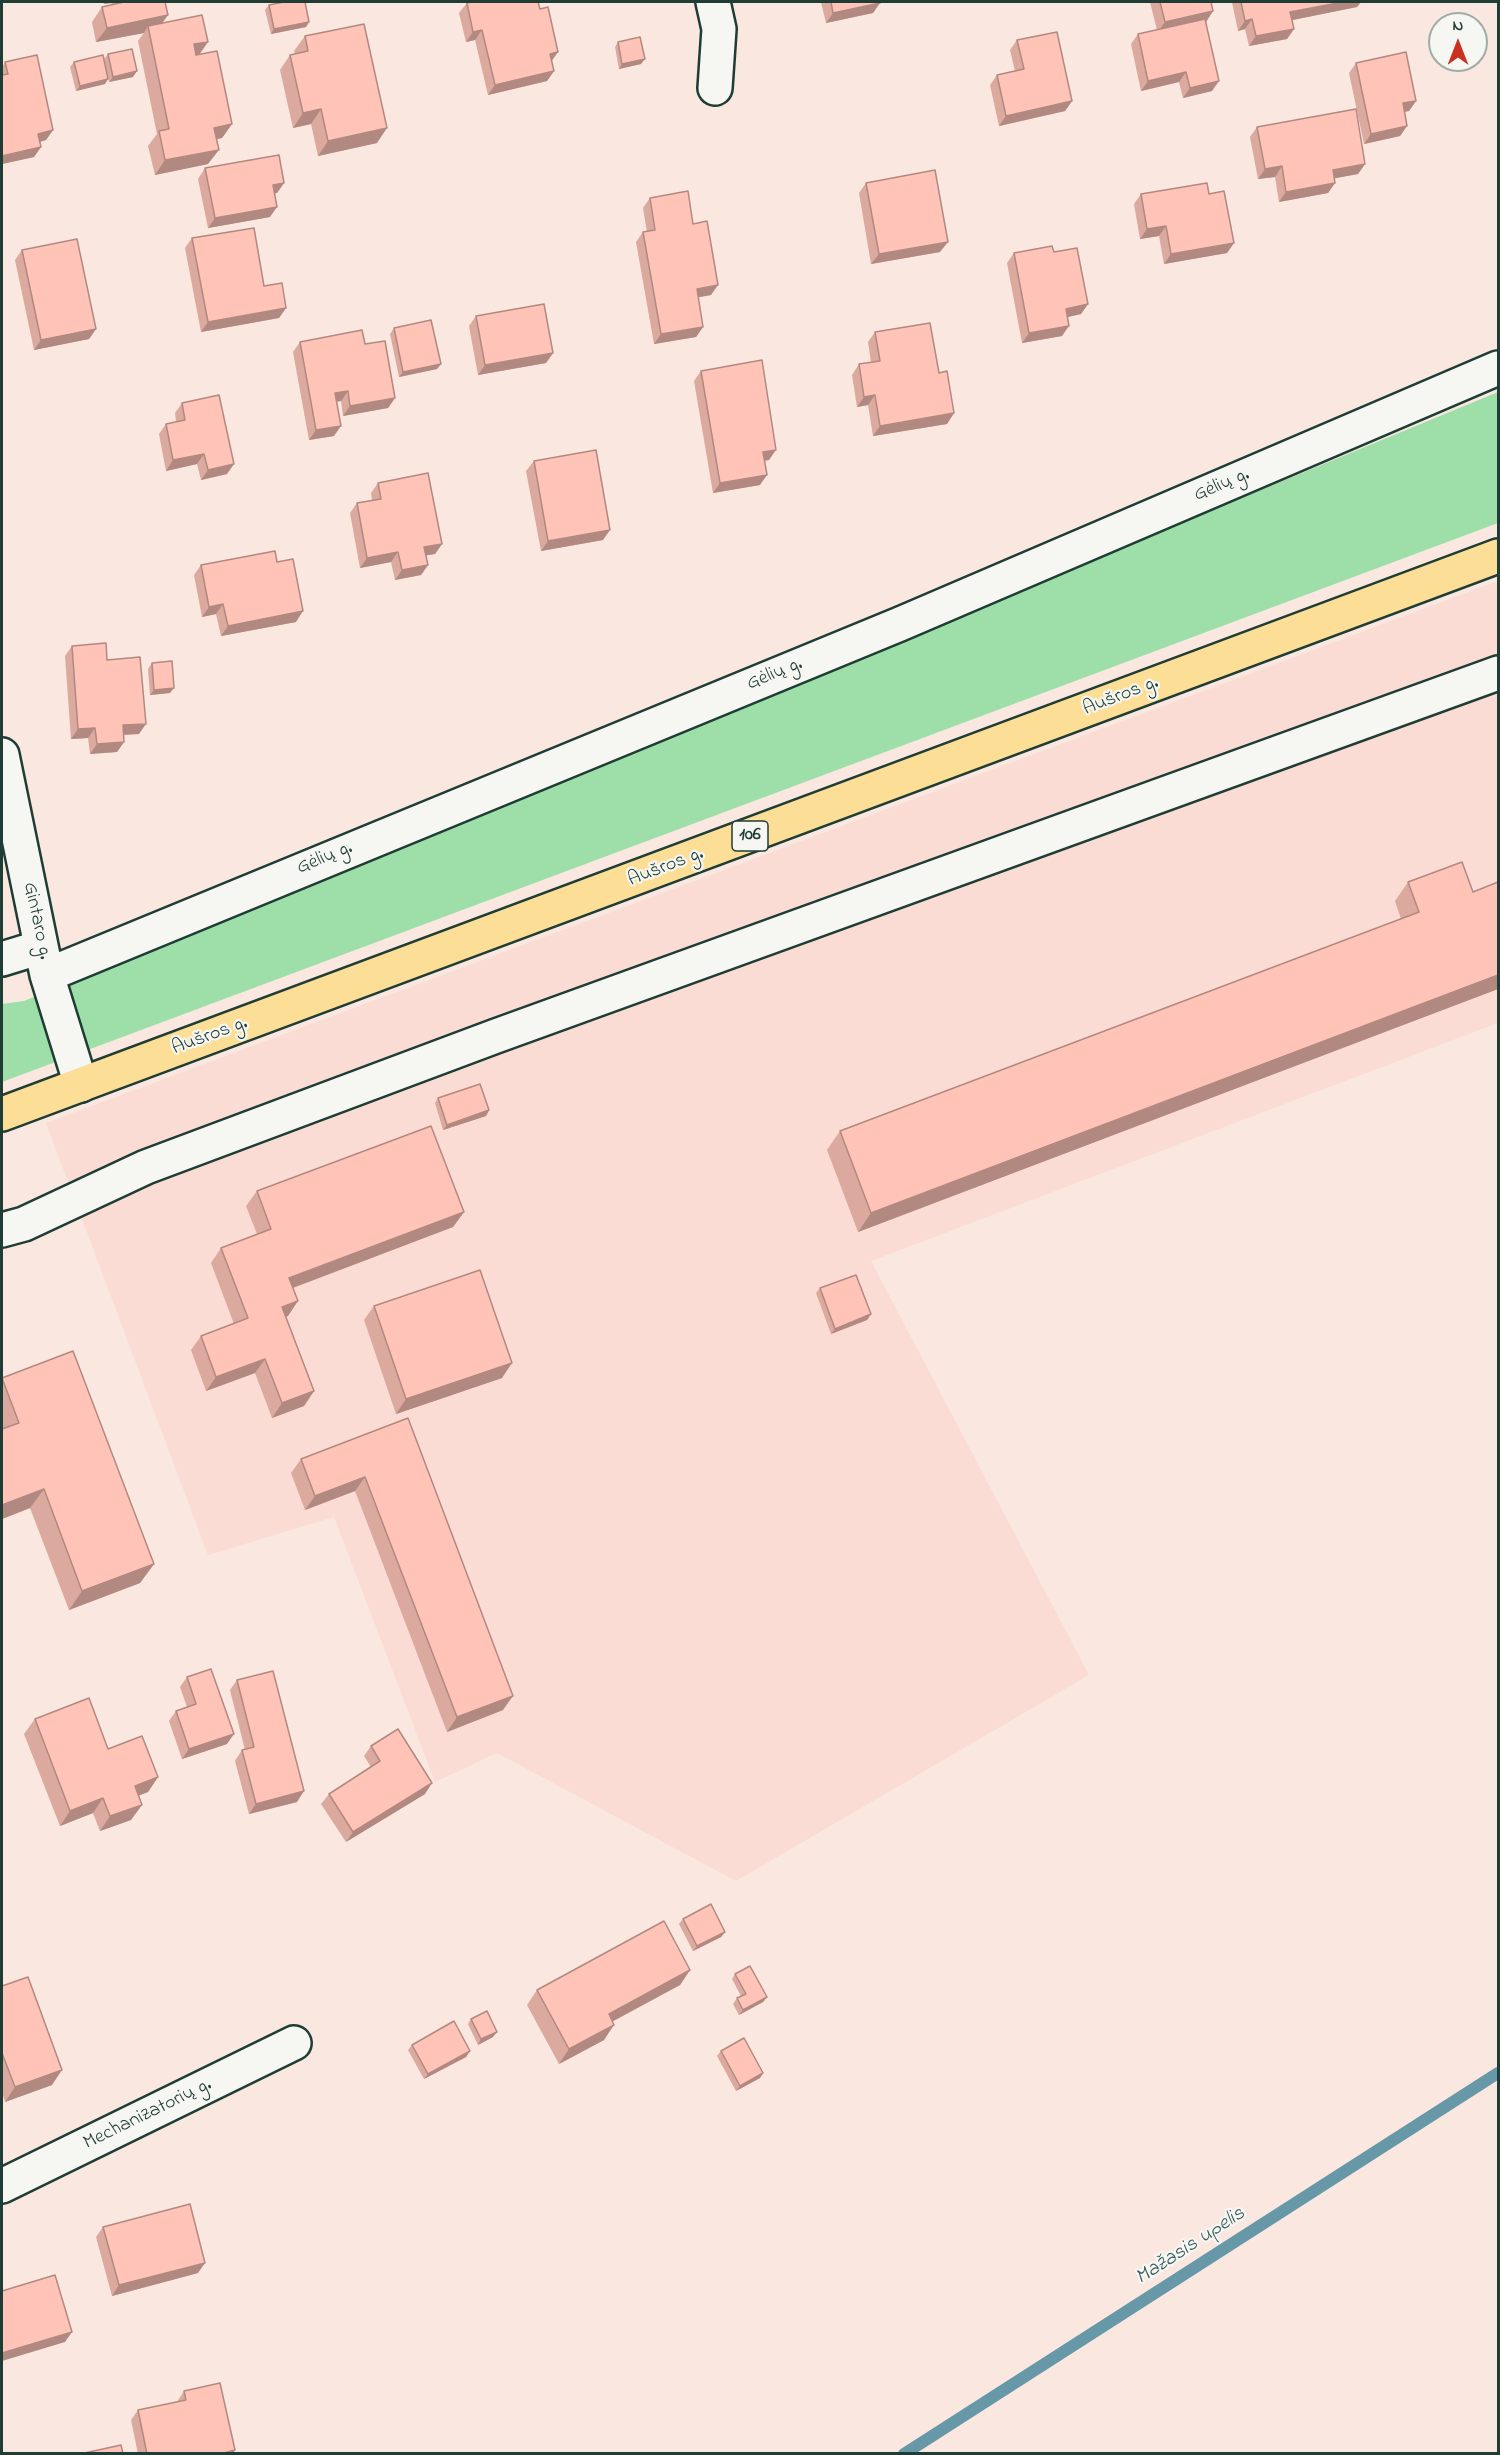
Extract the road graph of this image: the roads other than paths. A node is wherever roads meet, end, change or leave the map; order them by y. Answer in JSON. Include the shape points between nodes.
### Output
{"nodes":[{"id":1,"x":713,"y":2,"type":"edge"},
{"id":2,"x":715,"y":88,"type":"dead end"},
{"id":3,"x":1498,"y":368,"type":"edge"},
{"id":4,"x":1498,"y":556,"type":"edge"},
{"id":5,"x":1498,"y":673,"type":"edge"},
{"id":6,"x":2,"y":755,"type":"edge"},
{"id":7,"x":2,"y":959,"type":"edge"},
{"id":8,"x":44,"y":961,"type":"junction"},
{"id":9,"x":81,"y":1085,"type":"junction"},
{"id":10,"x":2,"y":1114,"type":"edge"},
{"id":11,"x":2,"y":1230,"type":"edge"},
{"id":12,"x":294,"y":2043,"type":"dead end"},
{"id":13,"x":2,"y":2186,"type":"edge"}],
"edges":[{"from":1,"to":2,"type":"street","via":[[719,29]]},
{"from":3,"to":8,"type":"street","name":"Gėlių g.","via":[[900,624]]},
{"from":4,"to":9,"type":"main road","name":"Aušros g.","number":"106"},
{"from":5,"to":11,"type":"street","via":[[474,1044],[147,1167],[24,1224]]},
{"from":6,"to":8,"type":"street","name":"Gintaro g."},
{"from":7,"to":8,"type":"street","name":"Gėlių g."},
{"from":8,"to":9,"type":"street","name":"Gintaro g."},
{"from":9,"to":10,"type":"main road","name":"Aušros g.","number":"106"},
{"from":12,"to":13,"type":"street","name":"Mechanizatorių g."}]}
